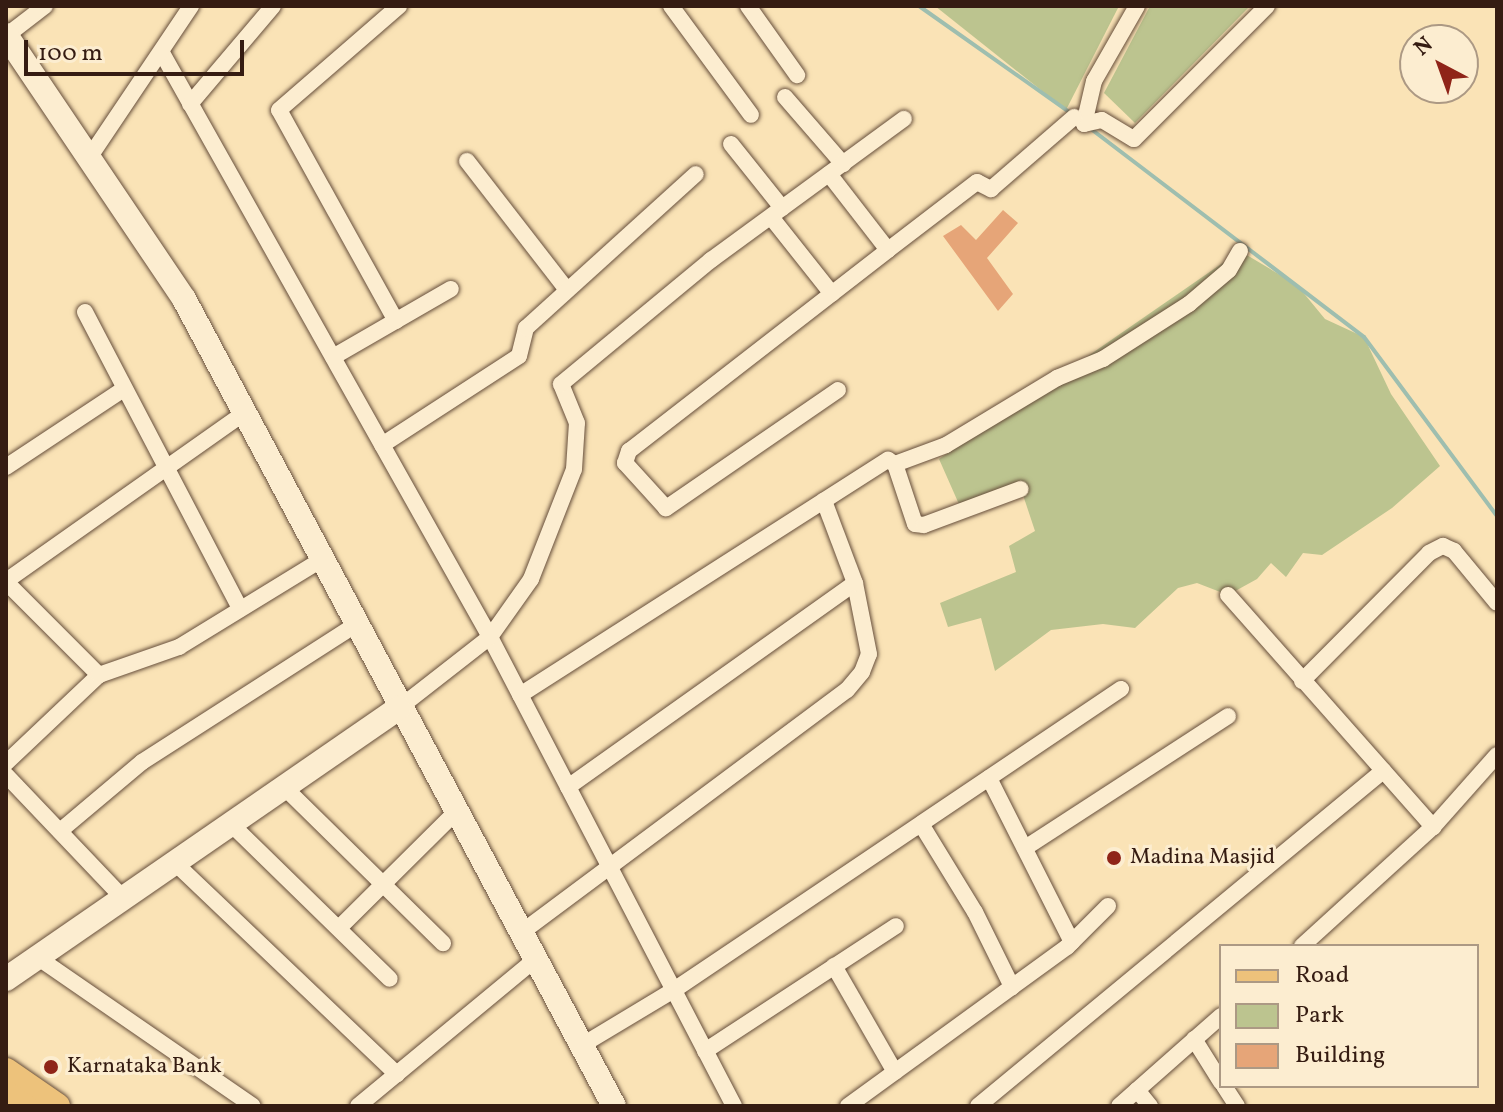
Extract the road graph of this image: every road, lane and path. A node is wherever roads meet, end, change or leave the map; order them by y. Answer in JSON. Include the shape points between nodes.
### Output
{"nodes":[{"id":1,"x":45,"y":6,"type":"edge"},
{"id":2,"x":191,"y":6,"type":"edge"},
{"id":3,"x":273,"y":6,"type":"edge"},
{"id":4,"x":399,"y":6,"type":"edge"},
{"id":5,"x":671,"y":6,"type":"edge"},
{"id":6,"x":748,"y":6,"type":"edge"},
{"id":7,"x":1137,"y":6,"type":"edge"},
{"id":8,"x":1267,"y":6,"type":"edge"},
{"id":9,"x":6,"y":36,"type":"edge"},
{"id":10,"x":162,"y":53,"type":"junction"},
{"id":11,"x":797,"y":75,"type":"dead end"},
{"id":12,"x":785,"y":97,"type":"dead end"},
{"id":13,"x":190,"y":104,"type":"junction"},
{"id":14,"x":751,"y":115,"type":"dead end"},
{"id":15,"x":1074,"y":117,"type":"dead end"},
{"id":16,"x":904,"y":119,"type":"dead end"},
{"id":17,"x":731,"y":144,"type":"dead end"},
{"id":18,"x":89,"y":158,"type":"junction"},
{"id":19,"x":467,"y":161,"type":"dead end"},
{"id":20,"x":836,"y":169,"type":"junction"},
{"id":21,"x":696,"y":174,"type":"dead end"},
{"id":22,"x":776,"y":212,"type":"junction"},
{"id":23,"x":888,"y":250,"type":"junction"},
{"id":24,"x":1240,"y":251,"type":"dead end"},
{"id":25,"x":451,"y":289,"type":"dead end"},
{"id":26,"x":567,"y":290,"type":"junction"},
{"id":27,"x":832,"y":294,"type":"junction"},
{"id":28,"x":85,"y":312,"type":"dead end"},
{"id":29,"x":396,"y":321,"type":"junction"},
{"id":30,"x":333,"y":357,"type":"junction"},
{"id":31,"x":124,"y":389,"type":"junction"},
{"id":32,"x":838,"y":390,"type":"dead end"},
{"id":33,"x":244,"y":413,"type":"junction"},
{"id":34,"x":382,"y":445,"type":"junction"},
{"id":35,"x":895,"y":464,"type":"junction"},
{"id":36,"x":169,"y":466,"type":"junction"},
{"id":37,"x":6,"y":467,"type":"edge"},
{"id":38,"x":1021,"y":489,"type":"dead end"},
{"id":39,"x":824,"y":501,"type":"junction"},
{"id":40,"x":321,"y":560,"type":"junction"},
{"id":41,"x":6,"y":581,"type":"edge"},
{"id":42,"x":855,"y":583,"type":"junction"},
{"id":43,"x":1228,"y":595,"type":"dead end"},
{"id":44,"x":1497,"y":603,"type":"edge"},
{"id":45,"x":240,"y":609,"type":"junction"},
{"id":46,"x":355,"y":625,"type":"junction"},
{"id":47,"x":490,"y":637,"type":"junction"},
{"id":48,"x":99,"y":675,"type":"junction"},
{"id":49,"x":1302,"y":681,"type":"junction"},
{"id":50,"x":1121,"y":689,"type":"dead end"},
{"id":51,"x":520,"y":695,"type":"junction"},
{"id":52,"x":399,"y":708,"type":"junction"},
{"id":53,"x":1228,"y":716,"type":"dead end"},
{"id":54,"x":1497,"y":755,"type":"edge"},
{"id":55,"x":6,"y":763,"type":"edge"},
{"id":56,"x":1383,"y":771,"type":"junction"},
{"id":57,"x":6,"y":775,"type":"edge"},
{"id":58,"x":989,"y":778,"type":"junction"},
{"id":59,"x":284,"y":787,"type":"junction"},
{"id":60,"x":568,"y":787,"type":"junction"},
{"id":61,"x":456,"y":812,"type":"junction"},
{"id":62,"x":230,"y":823,"type":"junction"},
{"id":63,"x":921,"y":824,"type":"junction"},
{"id":64,"x":1433,"y":827,"type":"junction"},
{"id":65,"x":60,"y":831,"type":"junction"},
{"id":66,"x":1025,"y":848,"type":"junction"},
{"id":67,"x":174,"y":862,"type":"junction"},
{"id":68,"x":609,"y":866,"type":"junction"},
{"id":69,"x":384,"y":883,"type":"junction"},
{"id":70,"x":122,"y":897,"type":"junction"},
{"id":71,"x":1108,"y":906,"type":"dead end"},
{"id":72,"x":896,"y":926,"type":"dead end"},
{"id":73,"x":339,"y":928,"type":"junction"},
{"id":74,"x":522,"y":932,"type":"junction"},
{"id":75,"x":1072,"y":942,"type":"junction"},
{"id":76,"x":443,"y":943,"type":"dead end"},
{"id":77,"x":1304,"y":944,"type":"edge"},
{"id":78,"x":37,"y":957,"type":"junction"},
{"id":79,"x":537,"y":958,"type":"junction"},
{"id":80,"x":834,"y":966,"type":"junction"},
{"id":81,"x":6,"y":979,"type":"edge"},
{"id":82,"x":390,"y":979,"type":"dead end"},
{"id":83,"x":1012,"y":987,"type":"junction"},
{"id":84,"x":674,"y":990,"type":"junction"},
{"id":85,"x":1219,"y":1018,"type":"edge"},
{"id":86,"x":1194,"y":1039,"type":"junction"},
{"id":87,"x":584,"y":1044,"type":"junction"},
{"id":88,"x":705,"y":1051,"type":"junction"},
{"id":89,"x":6,"y":1071,"type":"edge"},
{"id":90,"x":895,"y":1072,"type":"junction"},
{"id":91,"x":397,"y":1074,"type":"junction"},
{"id":92,"x":1219,"y":1079,"type":"edge"},
{"id":93,"x":1225,"y":1088,"type":"edge"},
{"id":94,"x":1137,"y":1090,"type":"junction"},
{"id":95,"x":6,"y":1094,"type":"edge"},
{"id":96,"x":38,"y":1104,"type":"edge"},
{"id":97,"x":253,"y":1106,"type":"edge"},
{"id":98,"x":358,"y":1106,"type":"edge"},
{"id":99,"x":614,"y":1106,"type":"edge"},
{"id":100,"x":734,"y":1106,"type":"edge"},
{"id":101,"x":848,"y":1106,"type":"edge"},
{"id":102,"x":978,"y":1106,"type":"edge"},
{"id":103,"x":1119,"y":1106,"type":"edge"},
{"id":104,"x":1150,"y":1106,"type":"edge"},
{"id":105,"x":1237,"y":1106,"type":"edge"}],
"edges":[{"from":1,"to":9,"type":"street"},
{"from":2,"to":10,"type":"street"},
{"from":3,"to":13,"type":"street"},
{"from":4,"to":29,"type":"street","via":[[279,110]]},
{"from":5,"to":14,"type":"street"},
{"from":6,"to":11,"type":"street"},
{"from":7,"to":8,"type":"street","via":[[1094,81],[1084,124],[1102,120],[1134,139]]},
{"from":9,"to":18,"type":"street"},
{"from":10,"to":13,"type":"street"},
{"from":10,"to":18,"type":"street"},
{"from":12,"to":20,"type":"street"},
{"from":13,"to":30,"type":"street"},
{"from":15,"to":23,"type":"street","via":[[991,189],[977,182]]},
{"from":16,"to":20,"type":"street"},
{"from":17,"to":22,"type":"street"},
{"from":18,"to":33,"type":"street","via":[[184,299]]},
{"from":19,"to":26,"type":"street"},
{"from":20,"to":22,"type":"street"},
{"from":20,"to":23,"type":"street"},
{"from":21,"to":26,"type":"street"},
{"from":22,"to":27,"type":"street"},
{"from":22,"to":47,"type":"street","via":[[561,384],[577,423],[574,469],[531,579]]},
{"from":23,"to":27,"type":"street"},
{"from":24,"to":35,"type":"street","via":[[1229,270],[1189,304],[1103,359],[1057,378],[946,445]]},
{"from":25,"to":29,"type":"street"},
{"from":26,"to":34,"type":"street","via":[[526,328],[519,356]]},
{"from":27,"to":32,"type":"street","via":[[629,451],[625,463],[666,508]]},
{"from":28,"to":31,"type":"street"},
{"from":29,"to":30,"type":"street"},
{"from":30,"to":34,"type":"street"},
{"from":31,"to":36,"type":"street"},
{"from":31,"to":37,"type":"street"},
{"from":33,"to":36,"type":"street"},
{"from":33,"to":40,"type":"street"},
{"from":34,"to":47,"type":"street"},
{"from":35,"to":38,"type":"street","via":[[915,524]]},
{"from":35,"to":39,"type":"street","via":[[888,460]]},
{"from":36,"to":41,"type":"street"},
{"from":36,"to":45,"type":"street"},
{"from":39,"to":42,"type":"street"},
{"from":39,"to":51,"type":"street"},
{"from":40,"to":45,"type":"street"},
{"from":40,"to":46,"type":"street"},
{"from":41,"to":48,"type":"street"},
{"from":42,"to":60,"type":"street"},
{"from":42,"to":68,"type":"street","via":[[869,654],[847,690]]},
{"from":43,"to":49,"type":"street"},
{"from":44,"to":49,"type":"street","via":[[1454,551],[1443,546],[1429,553]]},
{"from":45,"to":48,"type":"street","via":[[179,647]]},
{"from":46,"to":52,"type":"street"},
{"from":46,"to":65,"type":"street","via":[[142,762]]},
{"from":47,"to":51,"type":"street"},
{"from":47,"to":52,"type":"street"},
{"from":48,"to":55,"type":"street"},
{"from":49,"to":56,"type":"street"},
{"from":50,"to":58,"type":"street"},
{"from":51,"to":60,"type":"street"},
{"from":52,"to":59,"type":"street"},
{"from":52,"to":61,"type":"street"},
{"from":53,"to":66,"type":"street"},
{"from":54,"to":64,"type":"street"},
{"from":56,"to":64,"type":"street"},
{"from":56,"to":102,"type":"street"},
{"from":57,"to":65,"type":"street"},
{"from":58,"to":63,"type":"street"},
{"from":58,"to":66,"type":"street"},
{"from":59,"to":62,"type":"street"},
{"from":59,"to":69,"type":"street"},
{"from":60,"to":68,"type":"street"},
{"from":61,"to":69,"type":"street"},
{"from":61,"to":74,"type":"street"},
{"from":62,"to":67,"type":"street"},
{"from":62,"to":73,"type":"street"},
{"from":63,"to":83,"type":"street","via":[[975,912]]},
{"from":63,"to":84,"type":"street"},
{"from":64,"to":77,"type":"street"},
{"from":65,"to":70,"type":"street"},
{"from":66,"to":75,"type":"street"},
{"from":67,"to":70,"type":"street"},
{"from":67,"to":91,"type":"street"},
{"from":68,"to":74,"type":"street"},
{"from":68,"to":84,"type":"street"},
{"from":69,"to":73,"type":"street"},
{"from":69,"to":76,"type":"street"},
{"from":70,"to":78,"type":"street"},
{"from":71,"to":75,"type":"street"},
{"from":72,"to":80,"type":"street"},
{"from":73,"to":82,"type":"street"},
{"from":74,"to":79,"type":"street"},
{"from":75,"to":83,"type":"street"},
{"from":78,"to":81,"type":"street"},
{"from":78,"to":97,"type":"street"},
{"from":79,"to":87,"type":"street"},
{"from":79,"to":91,"type":"street"},
{"from":80,"to":88,"type":"street"},
{"from":80,"to":90,"type":"street"},
{"from":83,"to":90,"type":"street"},
{"from":84,"to":87,"type":"street"},
{"from":84,"to":88,"type":"street"},
{"from":85,"to":86,"type":"street"},
{"from":86,"to":92,"type":"street"},
{"from":86,"to":94,"type":"street"},
{"from":87,"to":99,"type":"street"},
{"from":88,"to":100,"type":"street"},
{"from":89,"to":96,"type":"main road"},
{"from":90,"to":101,"type":"street"},
{"from":91,"to":98,"type":"street"},
{"from":93,"to":105,"type":"street"},
{"from":94,"to":103,"type":"street"},
{"from":94,"to":104,"type":"street"},
{"from":95,"to":96,"type":"main road"}]}
